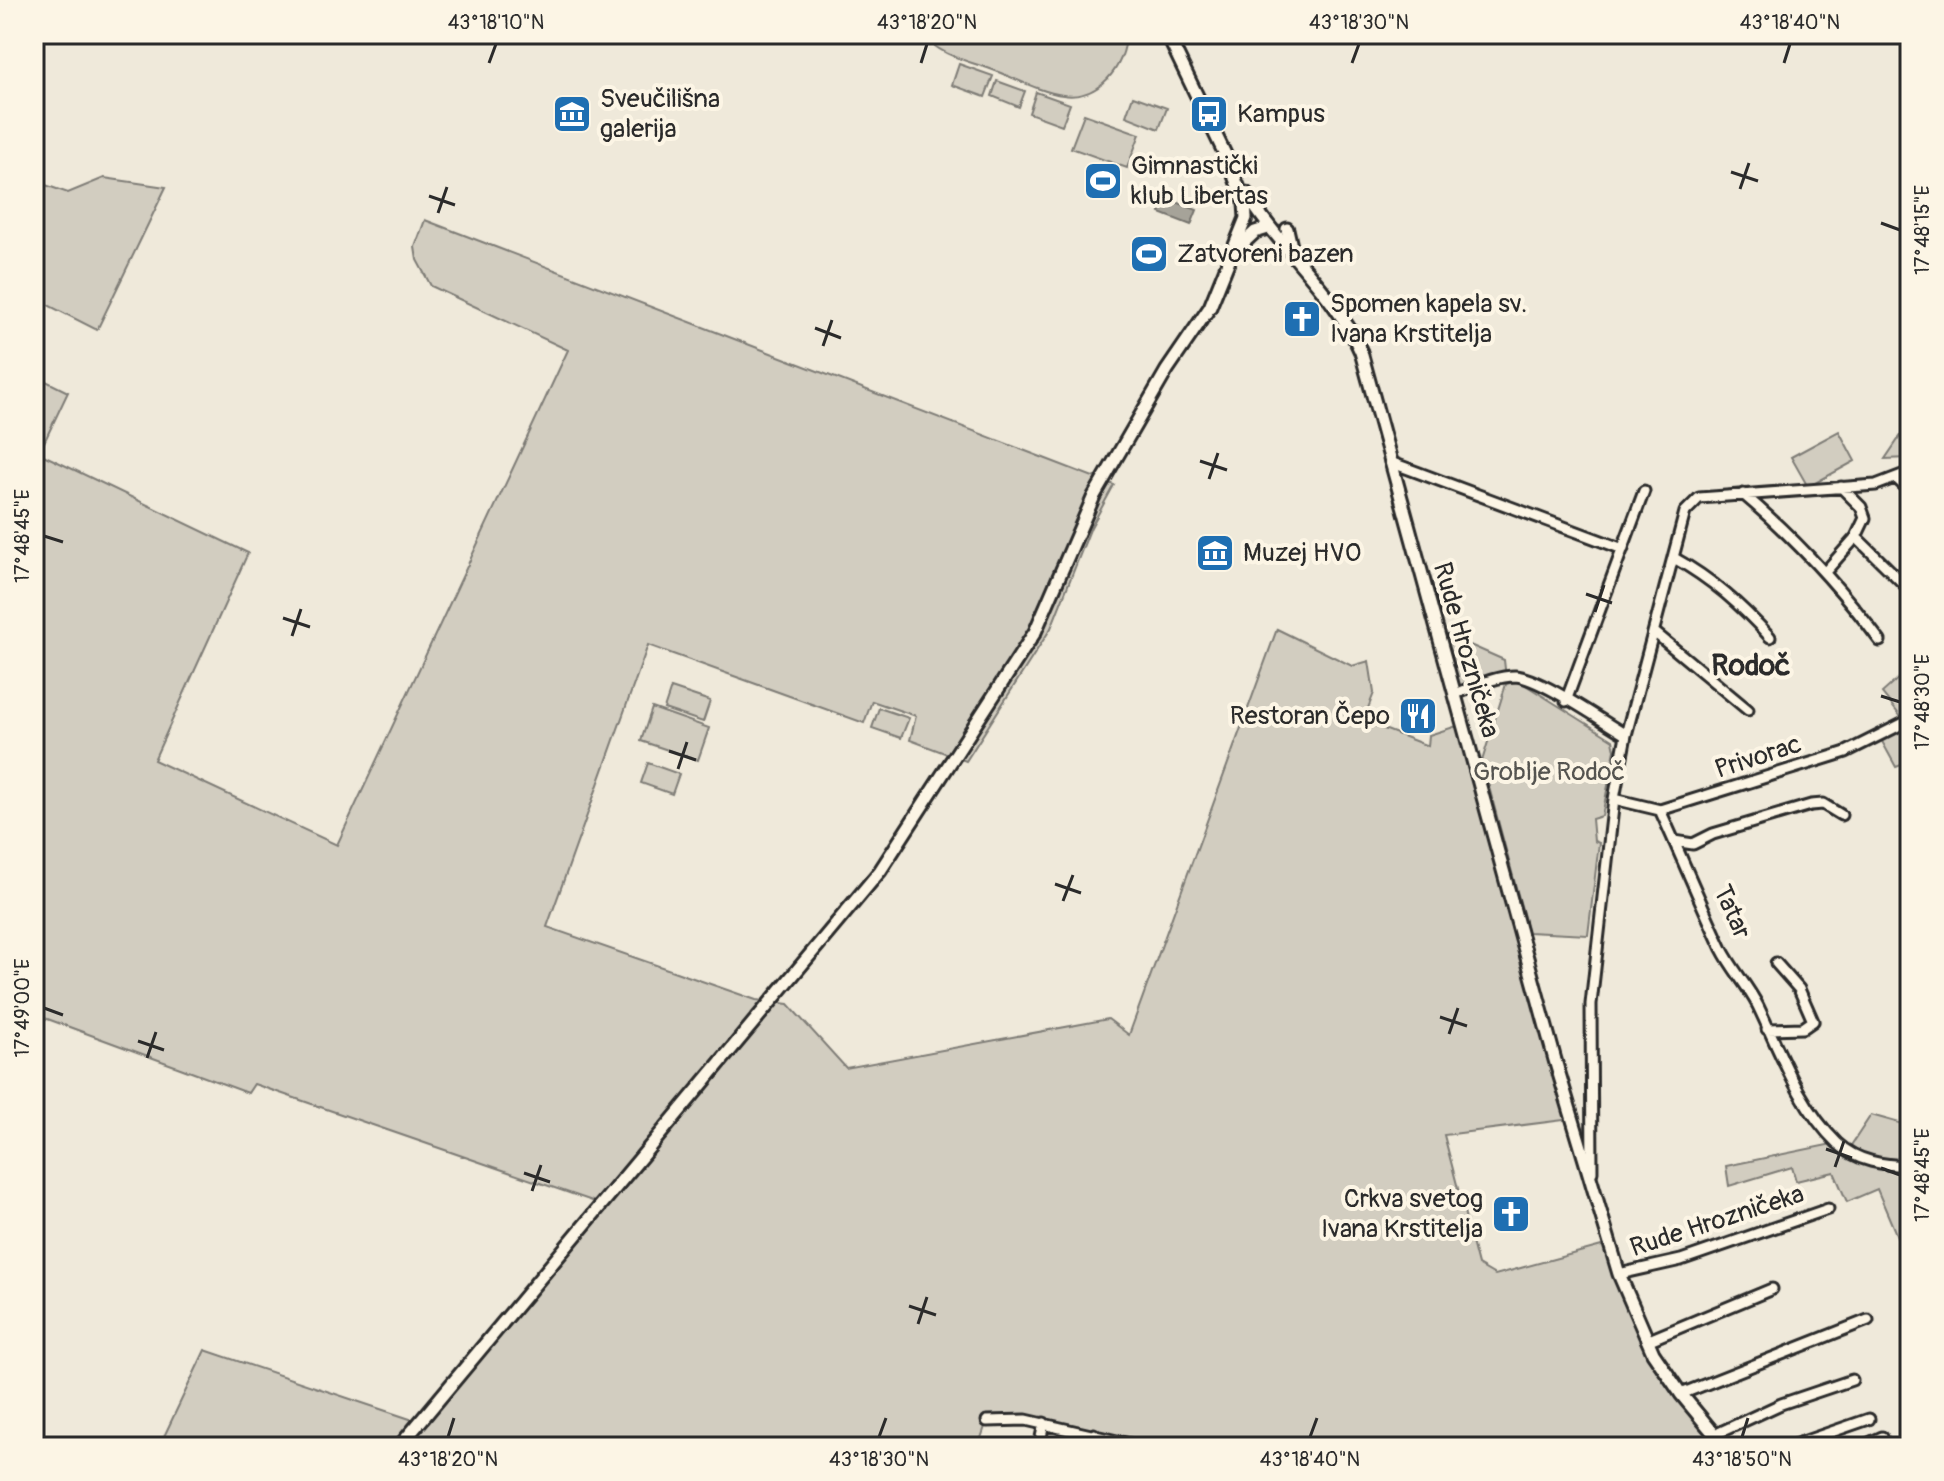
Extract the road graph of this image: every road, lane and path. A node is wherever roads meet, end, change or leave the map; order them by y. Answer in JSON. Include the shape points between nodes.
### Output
{"nodes":[{"id":1,"x":1167,"y":34,"type":"edge"},
{"id":2,"x":1231,"y":168,"type":"junction"},
{"id":3,"x":1265,"y":224,"type":"junction"},
{"id":4,"x":1244,"y":228,"type":"junction"},
{"id":5,"x":1287,"y":229,"type":"dead end"},
{"id":6,"x":1234,"y":252,"type":"junction"},
{"id":7,"x":1299,"y":266,"type":"junction"},
{"id":8,"x":1390,"y":462,"type":"junction"},
{"id":9,"x":1910,"y":472,"type":"edge"},
{"id":10,"x":1897,"y":479,"type":"junction"},
{"id":11,"x":1841,"y":487,"type":"junction"},
{"id":12,"x":1644,"y":491,"type":"dead end"},
{"id":13,"x":1910,"y":491,"type":"edge"},
{"id":14,"x":1743,"y":494,"type":"junction"},
{"id":15,"x":1856,"y":537,"type":"junction"},
{"id":16,"x":1623,"y":549,"type":"junction"},
{"id":17,"x":1674,"y":558,"type":"junction"},
{"id":18,"x":1825,"y":572,"type":"junction"},
{"id":19,"x":1910,"y":590,"type":"edge"},
{"id":20,"x":1654,"y":632,"type":"junction"},
{"id":21,"x":1770,"y":637,"type":"dead end"},
{"id":22,"x":1880,"y":641,"type":"dead end"},
{"id":23,"x":1455,"y":694,"type":"junction"},
{"id":24,"x":1566,"y":701,"type":"junction"},
{"id":25,"x":1748,"y":710,"type":"dead end"},
{"id":26,"x":1910,"y":720,"type":"edge"},
{"id":27,"x":1626,"y":735,"type":"junction"},
{"id":28,"x":1614,"y":799,"type":"junction"},
{"id":29,"x":1660,"y":810,"type":"junction"},
{"id":30,"x":1841,"y":815,"type":"dead end"},
{"id":31,"x":1674,"y":841,"type":"junction"},
{"id":32,"x":1776,"y":963,"type":"dead end"},
{"id":33,"x":1767,"y":1029,"type":"junction"},
{"id":34,"x":1910,"y":1166,"type":"edge"},
{"id":35,"x":1592,"y":1178,"type":"junction"},
{"id":36,"x":1828,"y":1209,"type":"dead end"},
{"id":37,"x":1619,"y":1274,"type":"junction"},
{"id":38,"x":1772,"y":1289,"type":"dead end"},
{"id":39,"x":1868,"y":1320,"type":"dead end"},
{"id":40,"x":1647,"y":1341,"type":"junction"},
{"id":41,"x":1852,"y":1380,"type":"dead end"},
{"id":42,"x":1681,"y":1394,"type":"junction"},
{"id":43,"x":1869,"y":1419,"type":"dead end"},
{"id":44,"x":987,"y":1421,"type":"dead end"},
{"id":45,"x":1044,"y":1423,"type":"junction"},
{"id":46,"x":1094,"y":1434,"type":"junction"},
{"id":47,"x":1714,"y":1435,"type":"junction"},
{"id":48,"x":1882,"y":1437,"type":"dead end"},
{"id":49,"x":399,"y":1447,"type":"edge"},
{"id":50,"x":1039,"y":1447,"type":"edge"},
{"id":51,"x":1091,"y":1447,"type":"edge"},
{"id":52,"x":1142,"y":1447,"type":"edge"},
{"id":53,"x":1725,"y":1447,"type":"edge"},
{"id":54,"x":1788,"y":1447,"type":"edge"},
{"id":55,"x":1860,"y":1447,"type":"edge"}],
"edges":[{"from":1,"to":2,"type":"street"},
{"from":2,"to":3,"type":"street","name":"Rude Hrozničeka"},
{"from":2,"to":4,"type":"street","via":[[1245,204]]},
{"from":3,"to":4,"type":"street"},
{"from":3,"to":6,"type":"street"},
{"from":3,"to":7,"type":"street","name":"Rude Hrozničeka"},
{"from":4,"to":6,"type":"street"},
{"from":5,"to":7,"type":"street"},
{"from":6,"to":49,"type":"street","via":[[1210,307],[1161,379],[1094,496],[1035,632],[880,871]]},
{"from":7,"to":8,"type":"street","name":"Rude Hrozničeka","via":[[1353,335]]},
{"from":8,"to":16,"type":"street"},
{"from":8,"to":23,"type":"street","name":"Rude Hrozničeka"},
{"from":9,"to":10,"type":"street"},
{"from":10,"to":11,"type":"street"},
{"from":10,"to":13,"type":"street"},
{"from":11,"to":14,"type":"street"},
{"from":11,"to":15,"type":"street","via":[[1864,513]]},
{"from":12,"to":16,"type":"street"},
{"from":14,"to":17,"type":"street","via":[[1694,501],[1685,512]]},
{"from":14,"to":18,"type":"street"},
{"from":15,"to":18,"type":"street"},
{"from":15,"to":19,"type":"street"},
{"from":16,"to":24,"type":"street"},
{"from":17,"to":20,"type":"street"},
{"from":17,"to":21,"type":"street","via":[[1736,600]]},
{"from":18,"to":22,"type":"street"},
{"from":20,"to":25,"type":"street"},
{"from":20,"to":27,"type":"street"},
{"from":23,"to":24,"type":"street","via":[[1517,676]]},
{"from":23,"to":35,"type":"street","name":"Rude Hrozničeka"},
{"from":24,"to":27,"type":"street"},
{"from":26,"to":29,"type":"street","name":"Privorac","via":[[1846,752]]},
{"from":27,"to":28,"type":"street"},
{"from":28,"to":29,"type":"street"},
{"from":28,"to":35,"type":"street","via":[[1591,1004]]},
{"from":29,"to":31,"type":"street","name":"Tatar"},
{"from":30,"to":31,"type":"street","via":[[1823,804],[1811,805],[1693,844]]},
{"from":31,"to":33,"type":"street","name":"Tatar","via":[[1723,950]]},
{"from":32,"to":33,"type":"street","name":"Tatar","via":[[1799,989],[1813,1021],[1803,1028]]},
{"from":33,"to":34,"type":"street","name":"Tatar","via":[[1783,1063],[1837,1143],[1882,1165]]},
{"from":35,"to":37,"type":"street","name":"Rude Hrozničeka"},
{"from":36,"to":37,"type":"street","name":"Rude Hrozničeka","via":[[1691,1257]]},
{"from":37,"to":40,"type":"street","name":"Rude Hrozničeka"},
{"from":38,"to":40,"type":"street"},
{"from":39,"to":42,"type":"street"},
{"from":40,"to":42,"type":"street","name":"Rude Hrozničeka"},
{"from":41,"to":47,"type":"street"},
{"from":42,"to":47,"type":"street","name":"Rude Hrozničeka"},
{"from":43,"to":54,"type":"street"},
{"from":44,"to":45,"type":"street"},
{"from":45,"to":46,"type":"street"},
{"from":45,"to":50,"type":"street"},
{"from":46,"to":51,"type":"street"},
{"from":46,"to":52,"type":"street"},
{"from":47,"to":53,"type":"street","name":"Rude Hrozničeka"},
{"from":48,"to":55,"type":"street"}]}
